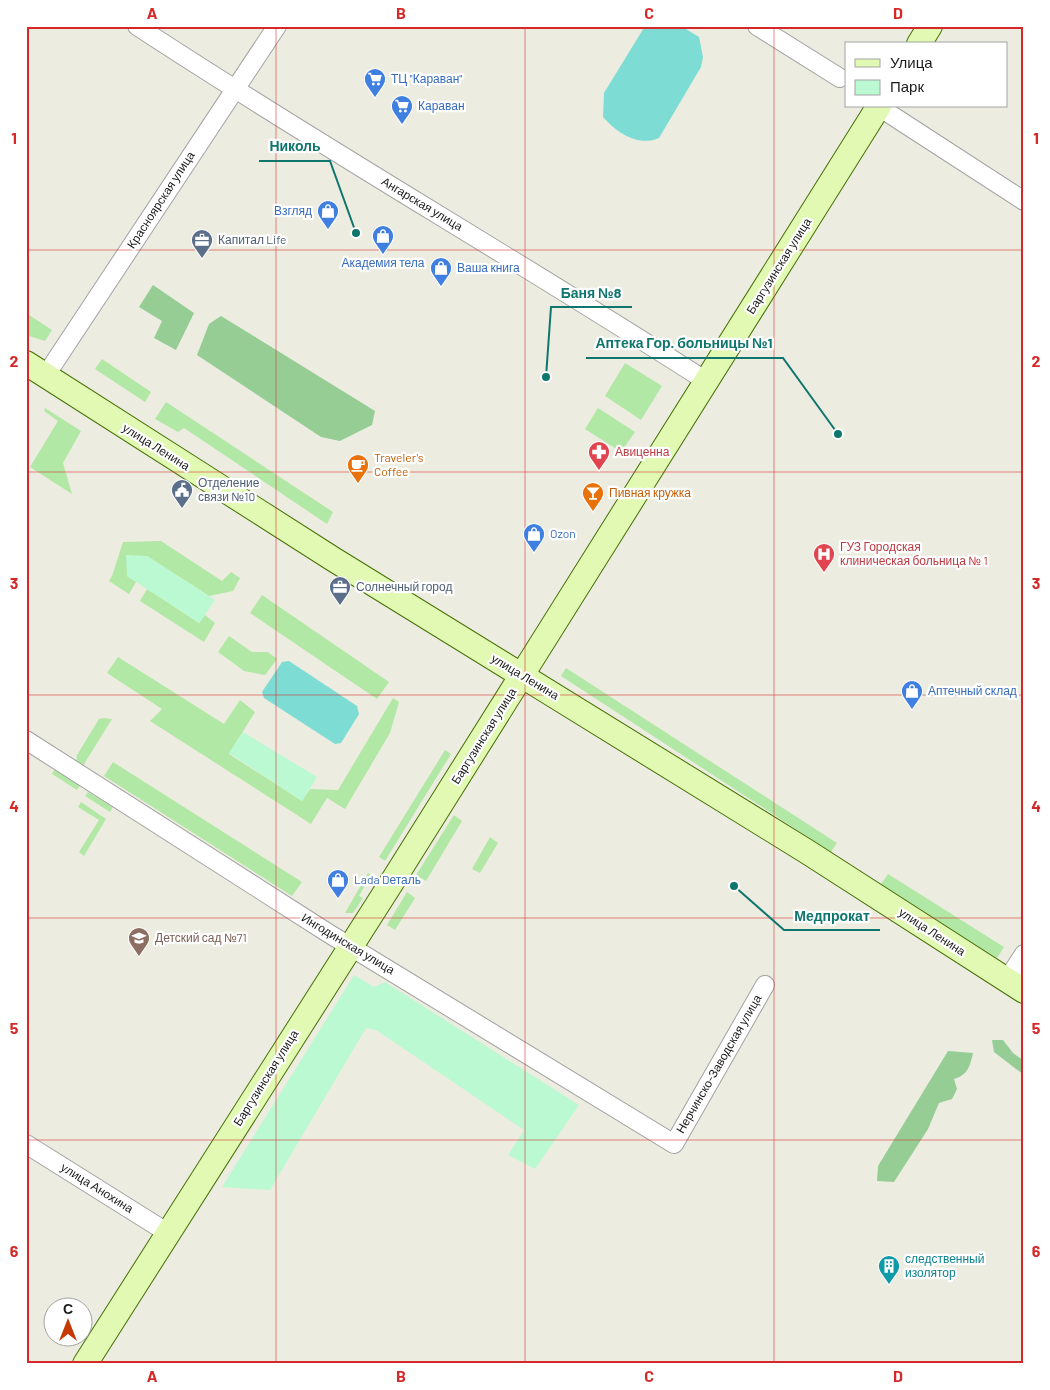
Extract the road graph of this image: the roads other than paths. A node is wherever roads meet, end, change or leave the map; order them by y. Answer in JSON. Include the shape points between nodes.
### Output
{"nodes":[{"id":1,"x":137,"y":26,"type":"edge"},
{"id":2,"x":277,"y":26,"type":"edge"},
{"id":3,"x":758,"y":26,"type":"edge"},
{"id":4,"x":930,"y":26,"type":"edge"},
{"id":5,"x":920,"y":42,"type":"edge"},
{"id":6,"x":840,"y":78,"type":"dead end"},
{"id":7,"x":233,"y":89,"type":"junction"},
{"id":8,"x":878,"y":108,"type":"edge"},
{"id":9,"x":882,"y":108,"type":"edge"},
{"id":10,"x":1024,"y":201,"type":"edge"},
{"id":11,"x":26,"y":363,"type":"edge"},
{"id":12,"x":46,"y":375,"type":"junction"},
{"id":13,"x":706,"y":382,"type":"junction"},
{"id":14,"x":522,"y":675,"type":"junction"},
{"id":15,"x":26,"y":740,"type":"edge"},
{"id":16,"x":351,"y":946,"type":"junction"},
{"id":17,"x":1024,"y":954,"type":"edge"},
{"id":18,"x":765,"y":985,"type":"dead end"},
{"id":19,"x":1015,"y":986,"type":"edge"},
{"id":20,"x":26,"y":1144,"type":"edge"},
{"id":21,"x":674,"y":1144,"type":"joint"},
{"id":22,"x":168,"y":1233,"type":"junction"},
{"id":23,"x":85,"y":1364,"type":"edge"}],
"edges":[{"from":1,"to":7,"type":"street","name":"Ангарская улица"},
{"from":2,"to":7,"type":"street","name":"Красноярская улица"},
{"from":3,"to":6,"type":"street"},
{"from":4,"to":5,"type":"main road"},
{"from":7,"to":12,"type":"street","name":"Красноярская улица"},
{"from":7,"to":13,"type":"street","name":"Ангарская улица","via":[[520,263]]},
{"from":8,"to":13,"type":"main road","name":"Баргузинская улица"},
{"from":9,"to":10,"type":"street"},
{"from":11,"to":12,"type":"main road","name":"улица Ленина"},
{"from":12,"to":14,"type":"main road","name":"улица Ленина","via":[[333,559]]},
{"from":13,"to":14,"type":"main road","name":"Баргузинская улица"},
{"from":14,"to":16,"type":"main road","name":"Баргузинская улица"},
{"from":14,"to":19,"type":"main road","name":"улица Ленина"},
{"from":15,"to":16,"type":"street","name":"Ингодинская улица"},
{"from":16,"to":21,"type":"street","name":"Ингодинская улица"},
{"from":16,"to":22,"type":"main road","name":"Баргузинская улица"},
{"from":17,"to":19,"type":"street"},
{"from":18,"to":21,"type":"street","name":"Нерчинско-Заводская улица"},
{"from":20,"to":22,"type":"street","name":"улица Анохина"},
{"from":22,"to":23,"type":"main road","name":"Баргузинская улица"}]}
